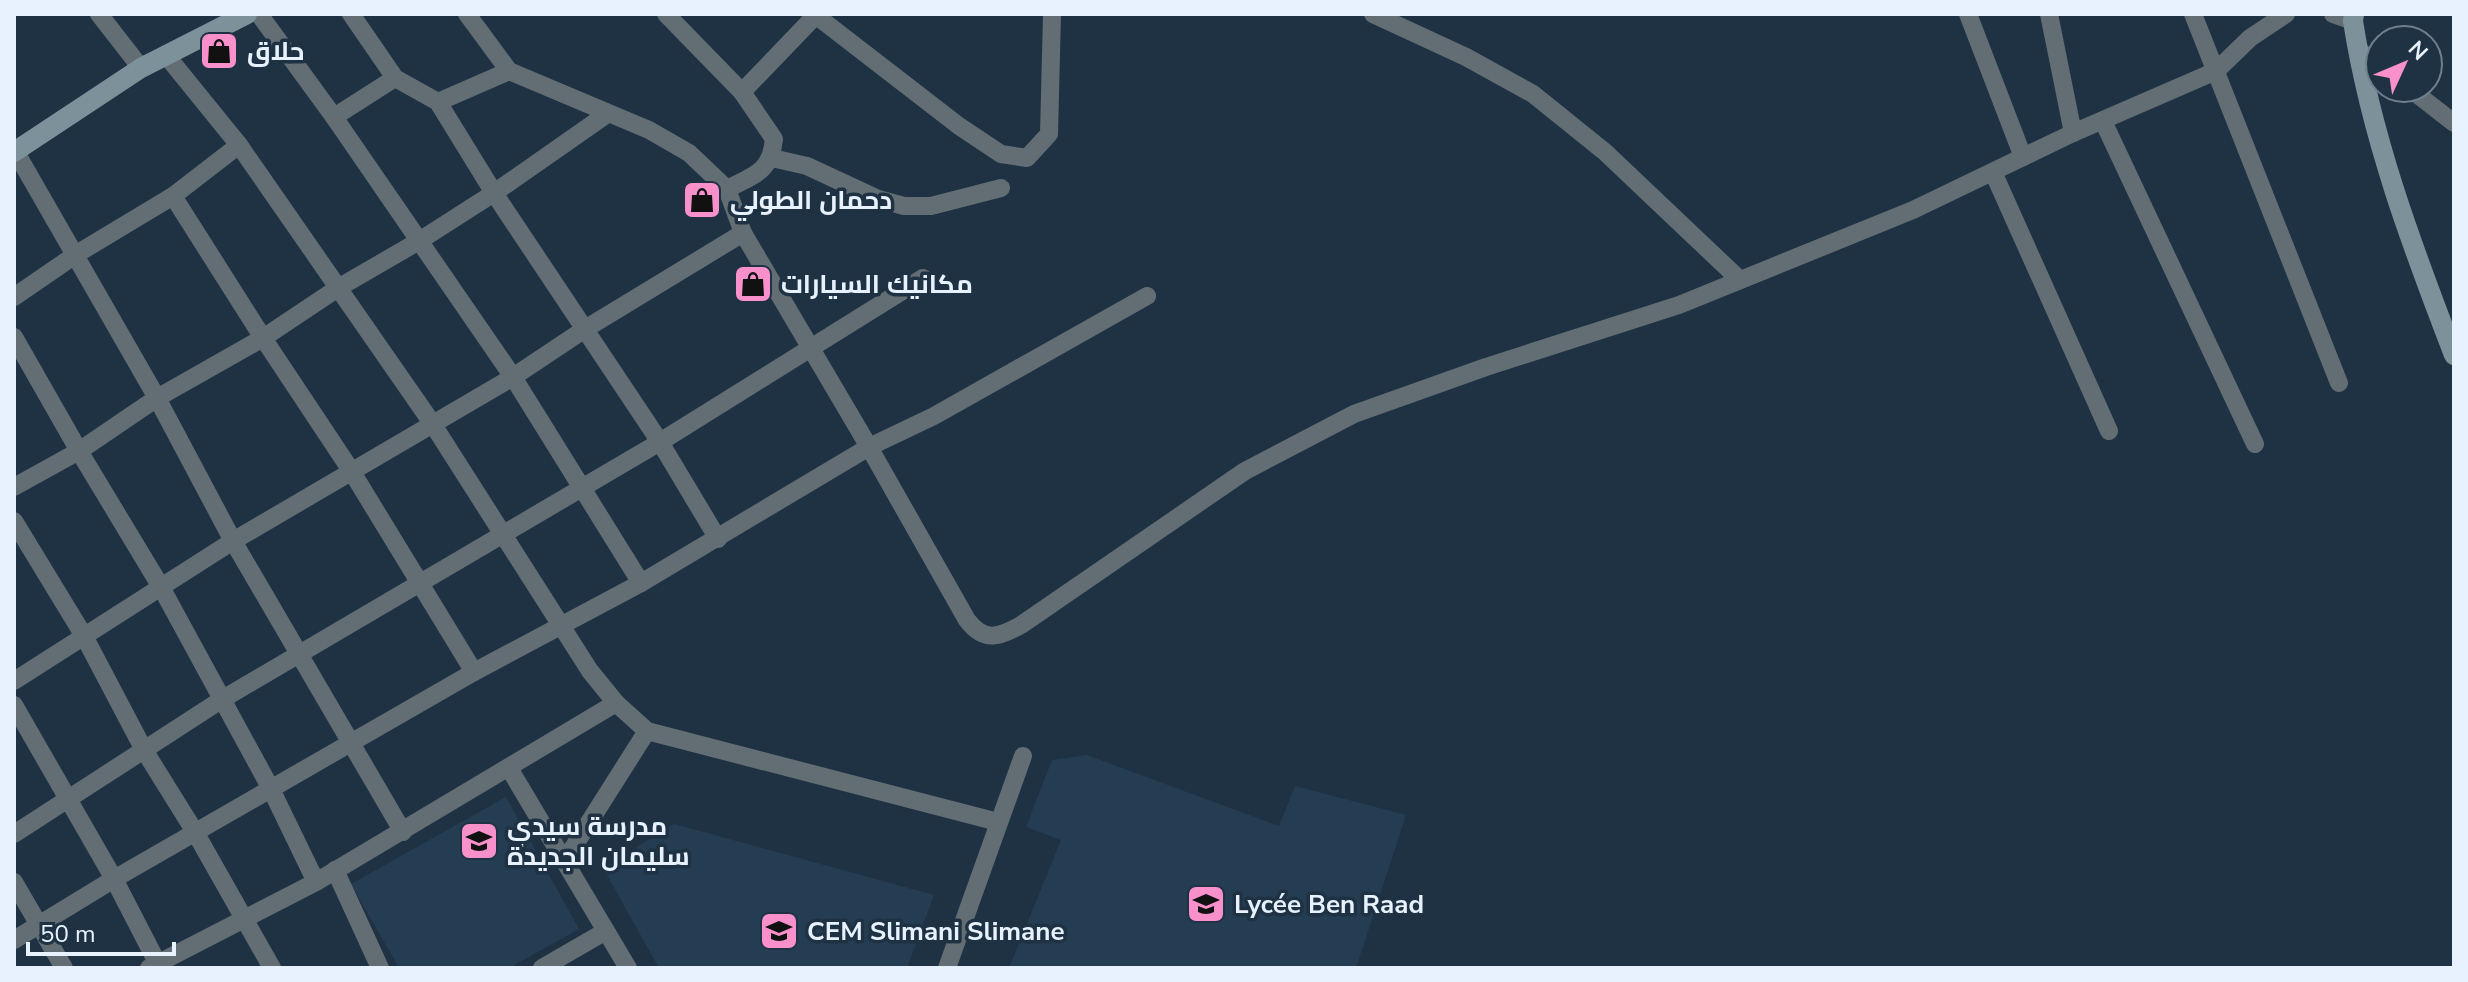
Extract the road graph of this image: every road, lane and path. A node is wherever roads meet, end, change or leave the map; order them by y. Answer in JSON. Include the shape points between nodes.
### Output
{"nodes":[{"id":1,"x":99,"y":14,"type":"edge"},
{"id":2,"x":247,"y":14,"type":"edge"},
{"id":3,"x":259,"y":14,"type":"edge"},
{"id":4,"x":351,"y":14,"type":"edge"},
{"id":5,"x":467,"y":14,"type":"edge"},
{"id":6,"x":666,"y":14,"type":"edge"},
{"id":7,"x":816,"y":14,"type":"edge"},
{"id":8,"x":1052,"y":14,"type":"edge"},
{"id":9,"x":1373,"y":14,"type":"edge"},
{"id":10,"x":1968,"y":14,"type":"edge"},
{"id":11,"x":2049,"y":14,"type":"edge"},
{"id":12,"x":2193,"y":14,"type":"edge"},
{"id":13,"x":2286,"y":14,"type":"edge"},
{"id":14,"x":2346,"y":16,"type":"edge"},
{"id":15,"x":2357,"y":49,"type":"junction"},
{"id":16,"x":2364,"y":54,"type":"edge"},
{"id":17,"x":166,"y":55,"type":"junction"},
{"id":18,"x":141,"y":68,"type":"junction"},
{"id":19,"x":509,"y":71,"type":"junction"},
{"id":20,"x":2216,"y":71,"type":"junction"},
{"id":21,"x":395,"y":78,"type":"junction"},
{"id":22,"x":742,"y":92,"type":"junction"},
{"id":23,"x":438,"y":102,"type":"junction"},
{"id":24,"x":2430,"y":104,"type":"edge"},
{"id":25,"x":607,"y":114,"type":"junction"},
{"id":26,"x":334,"y":117,"type":"junction"},
{"id":27,"x":2103,"y":121,"type":"junction"},
{"id":28,"x":2454,"y":123,"type":"edge"},
{"id":29,"x":2073,"y":133,"type":"junction"},
{"id":30,"x":239,"y":145,"type":"junction"},
{"id":31,"x":15,"y":151,"type":"edge"},
{"id":32,"x":2023,"y":157,"type":"junction"},
{"id":33,"x":772,"y":158,"type":"junction"},
{"id":34,"x":1993,"y":172,"type":"junction"},
{"id":35,"x":1001,"y":188,"type":"dead end"},
{"id":36,"x":727,"y":189,"type":"junction"},
{"id":37,"x":494,"y":193,"type":"junction"},
{"id":38,"x":173,"y":196,"type":"junction"},
{"id":39,"x":743,"y":233,"type":"junction"},
{"id":40,"x":419,"y":241,"type":"junction"},
{"id":41,"x":75,"y":255,"type":"junction"},
{"id":42,"x":923,"y":278,"type":"dead end"},
{"id":43,"x":1740,"y":280,"type":"junction"},
{"id":44,"x":338,"y":288,"type":"junction"},
{"id":45,"x":1147,"y":296,"type":"dead end"},
{"id":46,"x":14,"y":297,"type":"edge"},
{"id":47,"x":585,"y":329,"type":"junction"},
{"id":48,"x":14,"y":337,"type":"edge"},
{"id":49,"x":263,"y":338,"type":"junction"},
{"id":50,"x":810,"y":349,"type":"junction"},
{"id":51,"x":2454,"y":355,"type":"edge"},
{"id":52,"x":513,"y":377,"type":"junction"},
{"id":53,"x":2339,"y":383,"type":"dead end"},
{"id":54,"x":157,"y":398,"type":"junction"},
{"id":55,"x":432,"y":423,"type":"junction"},
{"id":56,"x":2109,"y":431,"type":"dead end"},
{"id":57,"x":660,"y":442,"type":"junction"},
{"id":58,"x":2255,"y":444,"type":"dead end"},
{"id":59,"x":869,"y":447,"type":"junction"},
{"id":60,"x":79,"y":451,"type":"junction"},
{"id":61,"x":352,"y":472,"type":"junction"},
{"id":62,"x":14,"y":487,"type":"edge"},
{"id":63,"x":582,"y":488,"type":"junction"},
{"id":64,"x":14,"y":521,"type":"edge"},
{"id":65,"x":503,"y":532,"type":"junction"},
{"id":66,"x":718,"y":539,"type":"junction"},
{"id":67,"x":233,"y":541,"type":"junction"},
{"id":68,"x":420,"y":583,"type":"junction"},
{"id":69,"x":641,"y":583,"type":"junction"},
{"id":70,"x":161,"y":587,"type":"junction"},
{"id":71,"x":559,"y":625,"type":"junction"},
{"id":72,"x":84,"y":636,"type":"junction"},
{"id":73,"x":299,"y":653,"type":"junction"},
{"id":74,"x":474,"y":672,"type":"junction"},
{"id":75,"x":14,"y":681,"type":"edge"},
{"id":76,"x":221,"y":700,"type":"junction"},
{"id":77,"x":616,"y":703,"type":"junction"},
{"id":78,"x":14,"y":705,"type":"edge"},
{"id":79,"x":647,"y":731,"type":"junction"},
{"id":80,"x":350,"y":744,"type":"junction"},
{"id":81,"x":144,"y":750,"type":"junction"},
{"id":82,"x":1023,"y":756,"type":"dead end"},
{"id":83,"x":509,"y":768,"type":"junction"},
{"id":84,"x":271,"y":789,"type":"junction"},
{"id":85,"x":69,"y":800,"type":"junction"},
{"id":86,"x":998,"y":822,"type":"junction"},
{"id":87,"x":195,"y":832,"type":"junction"},
{"id":88,"x":403,"y":832,"type":"junction"},
{"id":89,"x":14,"y":834,"type":"edge"},
{"id":90,"x":564,"y":862,"type":"junction"},
{"id":91,"x":335,"y":870,"type":"junction"},
{"id":92,"x":114,"y":879,"type":"junction"},
{"id":93,"x":14,"y":882,"type":"edge"},
{"id":94,"x":316,"y":882,"type":"junction"},
{"id":95,"x":244,"y":918,"type":"junction"},
{"id":96,"x":39,"y":925,"type":"junction"},
{"id":97,"x":606,"y":931,"type":"junction"},
{"id":98,"x":14,"y":940,"type":"edge"},
{"id":99,"x":156,"y":966,"type":"edge"},
{"id":100,"x":64,"y":968,"type":"edge"},
{"id":101,"x":272,"y":968,"type":"edge"},
{"id":102,"x":380,"y":968,"type":"edge"},
{"id":103,"x":542,"y":968,"type":"edge"},
{"id":104,"x":628,"y":968,"type":"edge"},
{"id":105,"x":947,"y":968,"type":"edge"}],
"edges":[{"from":1,"to":18,"type":"street"},
{"from":2,"to":17,"type":"main road"},
{"from":3,"to":26,"type":"street"},
{"from":4,"to":21,"type":"street"},
{"from":5,"to":19,"type":"street"},
{"from":6,"to":22,"type":"street"},
{"from":7,"to":8,"type":"street","via":[[1001,154],[1027,158],[1049,134]]},
{"from":7,"to":22,"type":"street"},
{"from":9,"to":43,"type":"street","via":[[1533,94],[1605,152]]},
{"from":10,"to":32,"type":"street"},
{"from":11,"to":29,"type":"street"},
{"from":12,"to":20,"type":"street"},
{"from":13,"to":20,"type":"street","via":[[2250,38]]},
{"from":14,"to":15,"type":"main road"},
{"from":15,"to":16,"type":"street"},
{"from":15,"to":51,"type":"main road","via":[[2407,234]]},
{"from":17,"to":18,"type":"main road"},
{"from":17,"to":30,"type":"street"},
{"from":18,"to":31,"type":"main road"},
{"from":19,"to":23,"type":"street"},
{"from":19,"to":25,"type":"street"},
{"from":20,"to":27,"type":"street"},
{"from":20,"to":53,"type":"street"},
{"from":21,"to":23,"type":"street"},
{"from":21,"to":26,"type":"street"},
{"from":22,"to":33,"type":"street","via":[[774,139]]},
{"from":23,"to":37,"type":"street"},
{"from":24,"to":28,"type":"street"},
{"from":25,"to":36,"type":"street","via":[[689,153]]},
{"from":25,"to":37,"type":"street"},
{"from":26,"to":40,"type":"street"},
{"from":27,"to":29,"type":"street"},
{"from":27,"to":58,"type":"street"},
{"from":29,"to":32,"type":"street"},
{"from":30,"to":38,"type":"street"},
{"from":30,"to":44,"type":"street"},
{"from":31,"to":41,"type":"street"},
{"from":32,"to":34,"type":"street"},
{"from":33,"to":35,"type":"street","via":[[807,166],[904,206],[931,206]]},
{"from":33,"to":36,"type":"street","via":[[758,173]]},
{"from":34,"to":43,"type":"street"},
{"from":34,"to":56,"type":"street"},
{"from":36,"to":39,"type":"street"},
{"from":37,"to":40,"type":"street"},
{"from":37,"to":47,"type":"street"},
{"from":38,"to":41,"type":"street"},
{"from":38,"to":49,"type":"street"},
{"from":39,"to":47,"type":"street"},
{"from":39,"to":50,"type":"street"},
{"from":40,"to":44,"type":"street"},
{"from":40,"to":52,"type":"street"},
{"from":41,"to":46,"type":"street"},
{"from":41,"to":54,"type":"street"},
{"from":42,"to":50,"type":"street"},
{"from":43,"to":59,"type":"street","via":[[1354,414],[1245,471],[1005,634],[975,631],[967,620]]},
{"from":44,"to":49,"type":"street"},
{"from":44,"to":55,"type":"street"},
{"from":45,"to":59,"type":"street"},
{"from":47,"to":52,"type":"street"},
{"from":47,"to":57,"type":"street"},
{"from":48,"to":60,"type":"street"},
{"from":49,"to":54,"type":"street"},
{"from":49,"to":61,"type":"street"},
{"from":50,"to":57,"type":"street"},
{"from":50,"to":59,"type":"street"},
{"from":52,"to":55,"type":"street"},
{"from":52,"to":63,"type":"street"},
{"from":54,"to":60,"type":"street"},
{"from":54,"to":67,"type":"street"},
{"from":55,"to":61,"type":"street"},
{"from":55,"to":65,"type":"street"},
{"from":57,"to":63,"type":"street"},
{"from":57,"to":66,"type":"street"},
{"from":59,"to":66,"type":"street"},
{"from":60,"to":62,"type":"street"},
{"from":60,"to":70,"type":"street"},
{"from":61,"to":67,"type":"street"},
{"from":61,"to":68,"type":"street"},
{"from":63,"to":65,"type":"street"},
{"from":63,"to":69,"type":"street"},
{"from":64,"to":72,"type":"street"},
{"from":65,"to":68,"type":"street"},
{"from":65,"to":71,"type":"street"},
{"from":66,"to":69,"type":"street"},
{"from":67,"to":70,"type":"street"},
{"from":67,"to":73,"type":"street"},
{"from":68,"to":73,"type":"street"},
{"from":68,"to":74,"type":"street"},
{"from":69,"to":71,"type":"street"},
{"from":70,"to":72,"type":"street"},
{"from":70,"to":76,"type":"street"},
{"from":71,"to":74,"type":"street"},
{"from":71,"to":77,"type":"street"},
{"from":72,"to":75,"type":"street"},
{"from":72,"to":81,"type":"street"},
{"from":73,"to":76,"type":"street"},
{"from":73,"to":80,"type":"street"},
{"from":74,"to":80,"type":"street"},
{"from":76,"to":81,"type":"street"},
{"from":76,"to":84,"type":"street"},
{"from":77,"to":79,"type":"street"},
{"from":77,"to":83,"type":"street"},
{"from":78,"to":85,"type":"street"},
{"from":79,"to":86,"type":"street"},
{"from":79,"to":90,"type":"street"},
{"from":80,"to":84,"type":"street"},
{"from":80,"to":88,"type":"street"},
{"from":81,"to":85,"type":"street"},
{"from":81,"to":87,"type":"street"},
{"from":82,"to":86,"type":"street"},
{"from":83,"to":88,"type":"street"},
{"from":83,"to":90,"type":"street"},
{"from":84,"to":87,"type":"street"},
{"from":84,"to":94,"type":"street"},
{"from":85,"to":89,"type":"street"},
{"from":85,"to":92,"type":"street"},
{"from":86,"to":105,"type":"street"},
{"from":87,"to":92,"type":"street"},
{"from":87,"to":95,"type":"street"},
{"from":88,"to":91,"type":"street"},
{"from":90,"to":97,"type":"street"},
{"from":91,"to":94,"type":"street"},
{"from":91,"to":102,"type":"street"},
{"from":92,"to":96,"type":"street"},
{"from":92,"to":99,"type":"street"},
{"from":93,"to":96,"type":"street"},
{"from":94,"to":95,"type":"street"},
{"from":95,"to":99,"type":"street"},
{"from":95,"to":101,"type":"street"},
{"from":96,"to":98,"type":"street"},
{"from":96,"to":100,"type":"street"},
{"from":97,"to":103,"type":"street"},
{"from":97,"to":104,"type":"street"}]}
